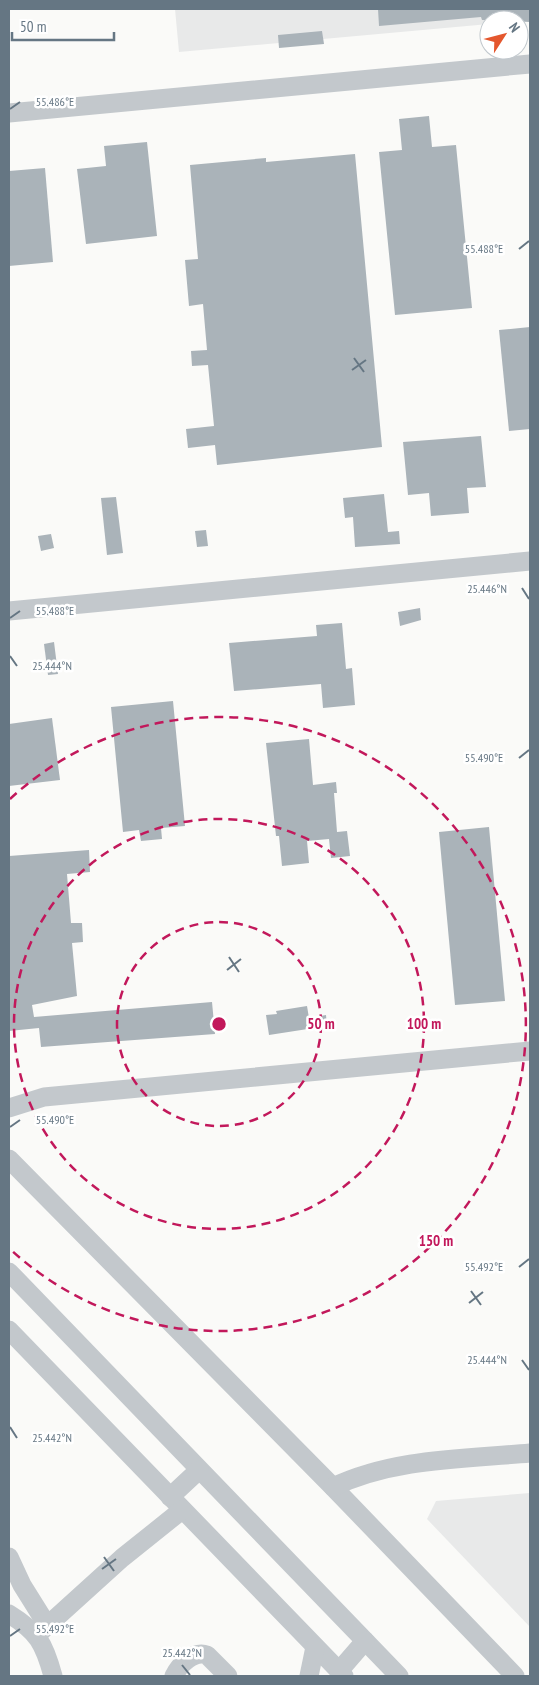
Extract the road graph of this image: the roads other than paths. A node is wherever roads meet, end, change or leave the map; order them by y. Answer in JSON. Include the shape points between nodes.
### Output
{"nodes":[{"id":1,"x":530,"y":64,"type":"edge"},
{"id":2,"x":9,"y":112,"type":"edge"},
{"id":3,"x":530,"y":561,"type":"edge"},
{"id":4,"x":9,"y":611,"type":"edge"},
{"id":5,"x":530,"y":1052,"type":"edge"},
{"id":6,"x":9,"y":1108,"type":"edge"},
{"id":7,"x":9,"y":1159,"type":"edge"},
{"id":8,"x":9,"y":1272,"type":"edge"},
{"id":9,"x":9,"y":1330,"type":"edge"},
{"id":10,"x":530,"y":1453,"type":"edge"},
{"id":11,"x":199,"y":1470,"type":"junction"},
{"id":12,"x":333,"y":1488,"type":"junction"},
{"id":13,"x":176,"y":1504,"type":"junction"},
{"id":14,"x":9,"y":1558,"type":"edge"},
{"id":15,"x":9,"y":1614,"type":"edge"},
{"id":16,"x":42,"y":1630,"type":"junction"},
{"id":17,"x":365,"y":1641,"type":"junction"},
{"id":18,"x":315,"y":1647,"type":"junction"},
{"id":19,"x":336,"y":1675,"type":"edge"},
{"id":20,"x":52,"y":1676,"type":"edge"},
{"id":21,"x":174,"y":1676,"type":"edge"},
{"id":22,"x":228,"y":1676,"type":"edge"},
{"id":23,"x":309,"y":1676,"type":"edge"},
{"id":24,"x":399,"y":1676,"type":"edge"},
{"id":25,"x":515,"y":1676,"type":"edge"}],
"edges":[{"from":1,"to":2,"type":"street"},
{"from":3,"to":4,"type":"street"},
{"from":5,"to":6,"type":"street","via":[[44,1097]]},
{"from":7,"to":12,"type":"street"},
{"from":8,"to":11,"type":"street"},
{"from":9,"to":13,"type":"street"},
{"from":10,"to":12,"type":"street","via":[[394,1467],[363,1475]]},
{"from":11,"to":13,"type":"street"},
{"from":11,"to":17,"type":"street"},
{"from":12,"to":25,"type":"street"},
{"from":13,"to":16,"type":"street"},
{"from":13,"to":18,"type":"street"},
{"from":14,"to":16,"type":"street"},
{"from":15,"to":16,"type":"street"},
{"from":16,"to":20,"type":"street"},
{"from":17,"to":19,"type":"street"},
{"from":17,"to":24,"type":"street"},
{"from":18,"to":19,"type":"street"},
{"from":18,"to":23,"type":"street"},
{"from":21,"to":22,"type":"street","via":[[193,1656],[202,1653]]}]}
